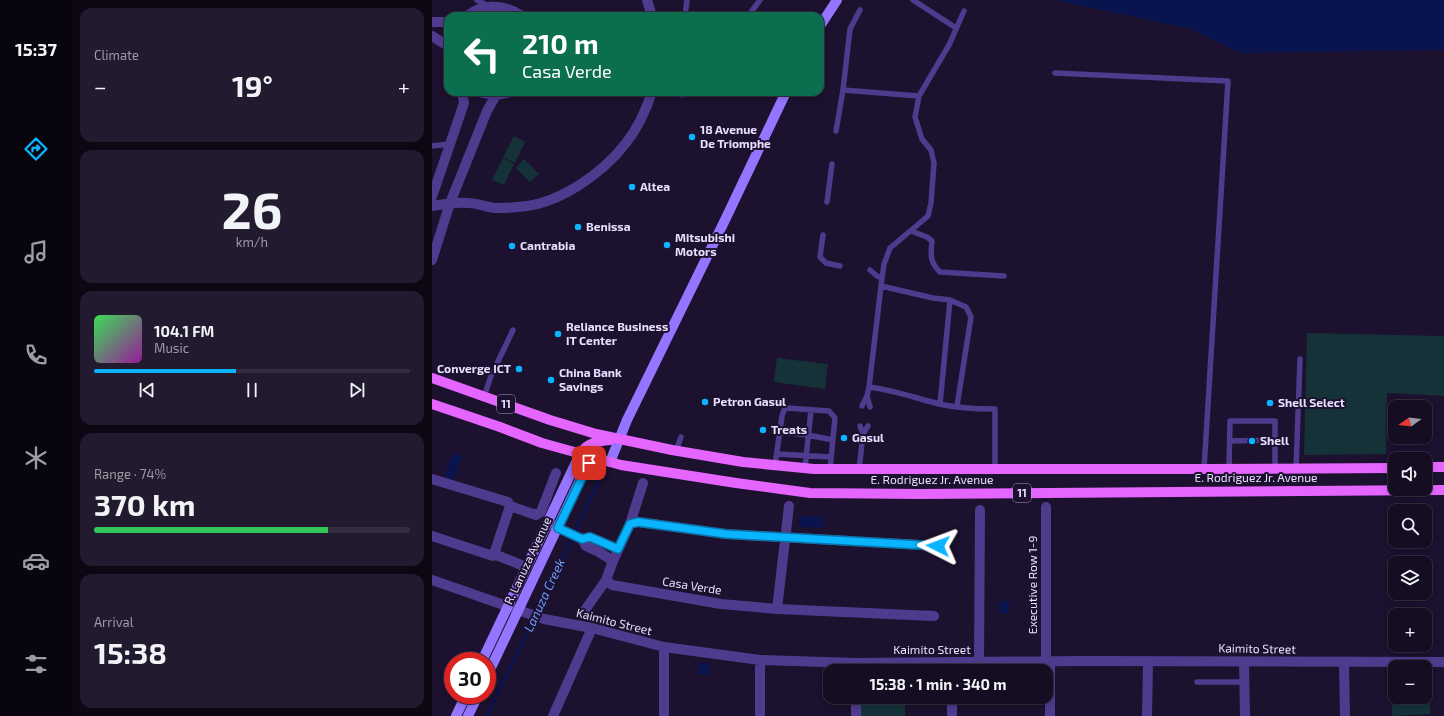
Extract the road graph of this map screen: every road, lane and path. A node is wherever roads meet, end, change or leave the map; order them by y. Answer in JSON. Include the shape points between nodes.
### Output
{"nodes":[{"id":1,"x":477,"y":0,"type":"edge"},
{"id":2,"x":647,"y":0,"type":"edge"},
{"id":3,"x":687,"y":0,"type":"edge"},
{"id":4,"x":760,"y":0,"type":"edge"},
{"id":5,"x":837,"y":0,"type":"edge"},
{"id":6,"x":914,"y":0,"type":"edge"},
{"id":7,"x":510,"y":4,"type":"edge"},
{"id":8,"x":488,"y":7,"type":"junction"},
{"id":9,"x":860,"y":10,"type":"dead end"},
{"id":10,"x":964,"y":11,"type":"dead end"},
{"id":11,"x":473,"y":12,"type":"edge"},
{"id":12,"x":518,"y":12,"type":"edge"},
{"id":13,"x":651,"y":12,"type":"edge"},
{"id":14,"x":686,"y":12,"type":"edge"},
{"id":15,"x":751,"y":12,"type":"edge"},
{"id":16,"x":824,"y":20,"type":"edge"},
{"id":17,"x":432,"y":22,"type":"edge"},
{"id":18,"x":444,"y":22,"type":"edge"},
{"id":19,"x":956,"y":28,"type":"junction"},
{"id":20,"x":432,"y":36,"type":"edge"},
{"id":21,"x":444,"y":44,"type":"edge"},
{"id":22,"x":1055,"y":73,"type":"dead end"},
{"id":23,"x":843,"y":90,"type":"junction"},
{"id":24,"x":463,"y":96,"type":"edge"},
{"id":25,"x":495,"y":96,"type":"edge"},
{"id":26,"x":650,"y":96,"type":"edge"},
{"id":27,"x":784,"y":96,"type":"edge"},
{"id":28,"x":919,"y":96,"type":"junction"},
{"id":29,"x":836,"y":131,"type":"dead end"},
{"id":30,"x":449,"y":144,"type":"junction"},
{"id":31,"x":432,"y":146,"type":"edge"},
{"id":32,"x":832,"y":164,"type":"dead end"},
{"id":33,"x":432,"y":197,"type":"edge"},
{"id":34,"x":827,"y":202,"type":"dead end"},
{"id":35,"x":450,"y":203,"type":"junction"},
{"id":36,"x":432,"y":206,"type":"edge"},
{"id":37,"x":911,"y":231,"type":"junction"},
{"id":38,"x":823,"y":235,"type":"dead end"},
{"id":39,"x":432,"y":260,"type":"edge"},
{"id":40,"x":840,"y":266,"type":"dead end"},
{"id":41,"x":870,"y":270,"type":"dead end"},
{"id":42,"x":1004,"y":276,"type":"dead end"},
{"id":43,"x":882,"y":278,"type":"junction"},
{"id":44,"x":881,"y":286,"type":"junction"},
{"id":45,"x":950,"y":300,"type":"junction"},
{"id":46,"x":512,"y":330,"type":"dead end"},
{"id":47,"x":1300,"y":359,"type":"dead end"},
{"id":48,"x":432,"y":378,"type":"edge"},
{"id":49,"x":869,"y":387,"type":"junction"},
{"id":50,"x":484,"y":396,"type":"junction"},
{"id":51,"x":867,"y":396,"type":"junction"},
{"id":52,"x":432,"y":404,"type":"edge"},
{"id":53,"x":940,"y":404,"type":"junction"},
{"id":54,"x":862,"y":406,"type":"dead end"},
{"id":55,"x":957,"y":406,"type":"junction"},
{"id":56,"x":870,"y":407,"type":"dead end"},
{"id":57,"x":811,"y":410,"type":"junction"},
{"id":58,"x":860,"y":426,"type":"dead end"},
{"id":59,"x":868,"y":426,"type":"dead end"},
{"id":60,"x":580,"y":429,"type":"junction"},
{"id":61,"x":780,"y":432,"type":"junction"},
{"id":62,"x":863,"y":434,"type":"junction"},
{"id":63,"x":808,"y":435,"type":"junction"},
{"id":64,"x":681,"y":437,"type":"dead end"},
{"id":65,"x":618,"y":439,"type":"junction"},
{"id":66,"x":833,"y":440,"type":"junction"},
{"id":67,"x":1274,"y":440,"type":"junction"},
{"id":68,"x":1230,"y":441,"type":"junction"},
{"id":69,"x":591,"y":444,"type":"junction"},
{"id":70,"x":676,"y":451,"type":"junction"},
{"id":71,"x":580,"y":454,"type":"junction"},
{"id":72,"x":777,"y":454,"type":"junction"},
{"id":73,"x":806,"y":456,"type":"junction"},
{"id":74,"x":591,"y":457,"type":"junction"},
{"id":75,"x":831,"y":457,"type":"junction"},
{"id":76,"x":610,"y":462,"type":"junction"},
{"id":77,"x":776,"y":465,"type":"junction"},
{"id":78,"x":1432,"y":467,"type":"edge"},
{"id":79,"x":1444,"y":467,"type":"edge"},
{"id":80,"x":805,"y":468,"type":"junction"},
{"id":81,"x":1296,"y":468,"type":"junction"},
{"id":82,"x":1388,"y":468,"type":"edge"},
{"id":83,"x":830,"y":469,"type":"junction"},
{"id":84,"x":995,"y":469,"type":"junction"},
{"id":85,"x":1204,"y":469,"type":"junction"},
{"id":86,"x":1229,"y":469,"type":"junction"},
{"id":87,"x":1275,"y":469,"type":"junction"},
{"id":88,"x":859,"y":470,"type":"junction"},
{"id":89,"x":556,"y":473,"type":"dead end"},
{"id":90,"x":432,"y":480,"type":"edge"},
{"id":91,"x":643,"y":483,"type":"dead end"},
{"id":92,"x":1444,"y":490,"type":"edge"},
{"id":93,"x":510,"y":506,"type":"junction"},
{"id":94,"x":789,"y":506,"type":"dead end"},
{"id":95,"x":1046,"y":507,"type":"dead end"},
{"id":96,"x":980,"y":510,"type":"dead end"},
{"id":97,"x":548,"y":523,"type":"junction"},
{"id":98,"x":630,"y":524,"type":"junction"},
{"id":99,"x":562,"y":530,"type":"junction"},
{"id":100,"x":432,"y":536,"type":"edge"},
{"id":101,"x":785,"y":538,"type":"junction"},
{"id":102,"x":581,"y":539,"type":"junction"},
{"id":103,"x":938,"y":546,"type":"dead end"},
{"id":104,"x":618,"y":549,"type":"junction"},
{"id":105,"x":494,"y":554,"type":"junction"},
{"id":106,"x":613,"y":560,"type":"junction"},
{"id":107,"x":526,"y":567,"type":"junction"},
{"id":108,"x":432,"y":580,"type":"edge"},
{"id":109,"x":606,"y":580,"type":"junction"},
{"id":110,"x":508,"y":607,"type":"junction"},
{"id":111,"x":777,"y":609,"type":"junction"},
{"id":112,"x":585,"y":610,"type":"dead end"},
{"id":113,"x":518,"y":611,"type":"junction"},
{"id":114,"x":934,"y":616,"type":"dead end"},
{"id":115,"x":592,"y":628,"type":"junction"},
{"id":116,"x":664,"y":647,"type":"junction"},
{"id":117,"x":486,"y":652,"type":"edge"},
{"id":118,"x":496,"y":657,"type":"edge"},
{"id":119,"x":760,"y":660,"type":"junction"},
{"id":120,"x":1148,"y":661,"type":"junction"},
{"id":121,"x":979,"y":662,"type":"junction"},
{"id":122,"x":1048,"y":662,"type":"junction"},
{"id":123,"x":1244,"y":662,"type":"junction"},
{"id":124,"x":1344,"y":662,"type":"junction"},
{"id":125,"x":1444,"y":662,"type":"edge"},
{"id":126,"x":968,"y":664,"type":"edge"},
{"id":127,"x":823,"y":665,"type":"edge"},
{"id":128,"x":1197,"y":682,"type":"dead end"},
{"id":129,"x":1244,"y":682,"type":"junction"},
{"id":130,"x":462,"y":704,"type":"edge"},
{"id":131,"x":474,"y":704,"type":"edge"},
{"id":132,"x":856,"y":704,"type":"edge"},
{"id":133,"x":952,"y":704,"type":"edge"},
{"id":134,"x":456,"y":716,"type":"edge"},
{"id":135,"x":468,"y":716,"type":"edge"},
{"id":136,"x":553,"y":716,"type":"edge"},
{"id":137,"x":664,"y":716,"type":"edge"},
{"id":138,"x":760,"y":716,"type":"edge"},
{"id":139,"x":856,"y":716,"type":"edge"},
{"id":140,"x":952,"y":716,"type":"edge"},
{"id":141,"x":1050,"y":716,"type":"edge"},
{"id":142,"x":1147,"y":716,"type":"edge"},
{"id":143,"x":1245,"y":716,"type":"edge"},
{"id":144,"x":1345,"y":716,"type":"edge"}],
"edges":[{"from":1,"to":8,"type":"lane"},
{"from":2,"to":13,"type":"street"},
{"from":3,"to":14,"type":"lane"},
{"from":4,"to":15,"type":"lane"},
{"from":5,"to":16,"type":"main road"},
{"from":6,"to":19,"type":"lane"},
{"from":7,"to":8,"type":"street"},
{"from":7,"to":12,"type":"street"},
{"from":8,"to":11,"type":"street"},
{"from":9,"to":23,"type":"lane","via":[[850,29]]},
{"from":10,"to":19,"type":"lane"},
{"from":17,"to":18,"type":"street"},
{"from":19,"to":28,"type":"lane"},
{"from":20,"to":21,"type":"street"},
{"from":22,"to":85,"type":"lane","via":[[1228,81]]},
{"from":23,"to":28,"type":"lane"},
{"from":23,"to":29,"type":"lane"},
{"from":24,"to":30,"type":"street","via":[[464,103]]},
{"from":25,"to":35,"type":"street"},
{"from":26,"to":35,"type":"street","via":[[642,118],[626,144],[607,165],[586,182],[540,203],[518,208]]},
{"from":27,"to":65,"type":"main road"},
{"from":28,"to":37,"type":"lane","via":[[915,117],[922,138],[931,150],[934,164],[928,216]]},
{"from":30,"to":31,"type":"lane"},
{"from":30,"to":33,"type":"street"},
{"from":32,"to":34,"type":"lane"},
{"from":35,"to":36,"type":"street"},
{"from":35,"to":39,"type":"street"},
{"from":37,"to":42,"type":"lane","via":[[932,241],[931,258],[940,272]]},
{"from":37,"to":43,"type":"lane","via":[[890,248]]},
{"from":38,"to":40,"type":"lane","via":[[820,257],[826,263]]},
{"from":41,"to":43,"type":"lane"},
{"from":43,"to":44,"type":"lane"},
{"from":44,"to":45,"type":"lane"},
{"from":44,"to":49,"type":"lane"},
{"from":45,"to":53,"type":"lane"},
{"from":45,"to":55,"type":"lane","via":[[966,307],[971,317]]},
{"from":46,"to":50,"type":"lane"},
{"from":47,"to":81,"type":"lane"},
{"from":48,"to":50,"type":"main road","name":"E. Rodriguez Jr. Avenue","number":"11"},
{"from":49,"to":51,"type":"lane"},
{"from":49,"to":53,"type":"lane"},
{"from":50,"to":60,"type":"main road","name":"E. Rodriguez Jr. Avenue","number":"11"},
{"from":51,"to":54,"type":"lane"},
{"from":51,"to":56,"type":"lane"},
{"from":52,"to":71,"type":"main road","name":"E. Rodriguez Jr. Avenue","number":"11"},
{"from":53,"to":55,"type":"lane"},
{"from":55,"to":84,"type":"lane","via":[[995,410]]},
{"from":57,"to":61,"type":"lane","via":[[787,408],[783,412]]},
{"from":57,"to":63,"type":"lane"},
{"from":57,"to":66,"type":"lane","via":[[829,411],[835,418]]},
{"from":58,"to":62,"type":"lane"},
{"from":59,"to":62,"type":"lane"},
{"from":60,"to":65,"type":"main road","name":"E. Rodriguez Jr. Avenue","number":"11"},
{"from":60,"to":69,"type":"main road"},
{"from":61,"to":63,"type":"lane"},
{"from":61,"to":72,"type":"lane"},
{"from":62,"to":88,"type":"lane"},
{"from":63,"to":66,"type":"lane"},
{"from":63,"to":73,"type":"lane"},
{"from":64,"to":70,"type":"lane"},
{"from":65,"to":69,"type":"main road"},
{"from":65,"to":70,"type":"main road","name":"E. Rodriguez Jr. Avenue","number":"11"},
{"from":65,"to":76,"type":"main road"},
{"from":66,"to":75,"type":"lane"},
{"from":67,"to":68,"type":"lane"},
{"from":67,"to":68,"type":"lane","via":[[1275,421],[1230,421]]},
{"from":67,"to":87,"type":"lane"},
{"from":68,"to":86,"type":"lane"},
{"from":69,"to":71,"type":"main road"},
{"from":69,"to":74,"type":"main road"},
{"from":70,"to":77,"type":"main road","name":"E. Rodriguez Jr. Avenue","number":"11"},
{"from":71,"to":74,"type":"main road","name":"E. Rodriguez Jr. Avenue","number":"11"},
{"from":71,"to":97,"type":"main road","name":"R. Lanuza Avenue"},
{"from":72,"to":73,"type":"lane"},
{"from":72,"to":77,"type":"lane"},
{"from":73,"to":75,"type":"lane"},
{"from":73,"to":80,"type":"lane"},
{"from":74,"to":76,"type":"main road","name":"E. Rodriguez Jr. Avenue","number":"11"},
{"from":74,"to":99,"type":"main road","name":"R. Lanuza Avenue"},
{"from":75,"to":83,"type":"lane"},
{"from":76,"to":92,"type":"main road","name":"E. Rodriguez Jr. Avenue","number":"11","via":[[810,493]]},
{"from":77,"to":80,"type":"main road","name":"E. Rodriguez Jr. Avenue","number":"11"},
{"from":78,"to":79,"type":"main road"},
{"from":80,"to":83,"type":"main road","name":"E. Rodriguez Jr. Avenue","number":"11"},
{"from":81,"to":82,"type":"main road","name":"E. Rodriguez Jr. Avenue","number":"11"},
{"from":81,"to":87,"type":"main road","name":"E. Rodriguez Jr. Avenue","number":"11"},
{"from":83,"to":88,"type":"main road","name":"E. Rodriguez Jr. Avenue","number":"11"},
{"from":84,"to":85,"type":"main road","name":"E. Rodriguez Jr. Avenue","number":"11"},
{"from":84,"to":88,"type":"main road","name":"E. Rodriguez Jr. Avenue","number":"11"},
{"from":85,"to":86,"type":"main road","name":"E. Rodriguez Jr. Avenue","number":"11"},
{"from":86,"to":87,"type":"main road","name":"E. Rodriguez Jr. Avenue","number":"11"},
{"from":89,"to":93,"type":"street","via":[[539,514]]},
{"from":90,"to":93,"type":"street","via":[[508,502]]},
{"from":91,"to":98,"type":"street"},
{"from":93,"to":105,"type":"street"},
{"from":94,"to":101,"type":"street"},
{"from":95,"to":122,"type":"street","name":"Executive Row 1-9"},
{"from":96,"to":121,"type":"street"},
{"from":97,"to":99,"type":"street"},
{"from":97,"to":107,"type":"main road","name":"R. Lanuza Avenue"},
{"from":98,"to":101,"type":"street","via":[[638,522],[726,534]]},
{"from":98,"to":104,"type":"street"},
{"from":99,"to":102,"type":"street"},
{"from":99,"to":113,"type":"main road","name":"R. Lanuza Avenue"},
{"from":100,"to":105,"type":"street","via":[[490,556]]},
{"from":101,"to":103,"type":"street"},
{"from":101,"to":111,"type":"street"},
{"from":102,"to":104,"type":"street","via":[[590,537]]},
{"from":102,"to":106,"type":"street","via":[[586,546]]},
{"from":104,"to":106,"type":"street"},
{"from":105,"to":107,"type":"street"},
{"from":106,"to":109,"type":"street"},
{"from":107,"to":110,"type":"main road","name":"R. Lanuza Avenue"},
{"from":108,"to":110,"type":"street","name":"Kaimito Street"},
{"from":109,"to":111,"type":"street","name":"Casa Verde","via":[[637,590],[721,604]]},
{"from":109,"to":112,"type":"street"},
{"from":110,"to":113,"type":"street","name":"Kaimito Street"},
{"from":110,"to":117,"type":"main road","name":"R. Lanuza Avenue"},
{"from":111,"to":114,"type":"street","name":"Casa Verde"},
{"from":113,"to":115,"type":"street","name":"Kaimito Street"},
{"from":113,"to":118,"type":"main road","name":"R. Lanuza Avenue"},
{"from":115,"to":116,"type":"street","name":"Kaimito Street"},
{"from":115,"to":136,"type":"street"},
{"from":116,"to":119,"type":"street","name":"Kaimito Street"},
{"from":116,"to":137,"type":"street"},
{"from":119,"to":127,"type":"street","name":"Kaimito Street"},
{"from":119,"to":138,"type":"street"},
{"from":120,"to":122,"type":"street","name":"Kaimito Street"},
{"from":120,"to":123,"type":"street","name":"Kaimito Street"},
{"from":120,"to":142,"type":"street"},
{"from":121,"to":122,"type":"street","name":"Kaimito Street"},
{"from":121,"to":126,"type":"street","name":"Kaimito Street"},
{"from":122,"to":141,"type":"street","name":"Executive Row 1-9"},
{"from":123,"to":124,"type":"street","name":"Kaimito Street"},
{"from":123,"to":129,"type":"street"},
{"from":124,"to":125,"type":"street","name":"Kaimito Street"},
{"from":124,"to":144,"type":"street"},
{"from":128,"to":129,"type":"lane"},
{"from":129,"to":143,"type":"street"},
{"from":130,"to":134,"type":"main road"},
{"from":131,"to":135,"type":"main road"},
{"from":132,"to":139,"type":"street"},
{"from":133,"to":140,"type":"street"}]}
